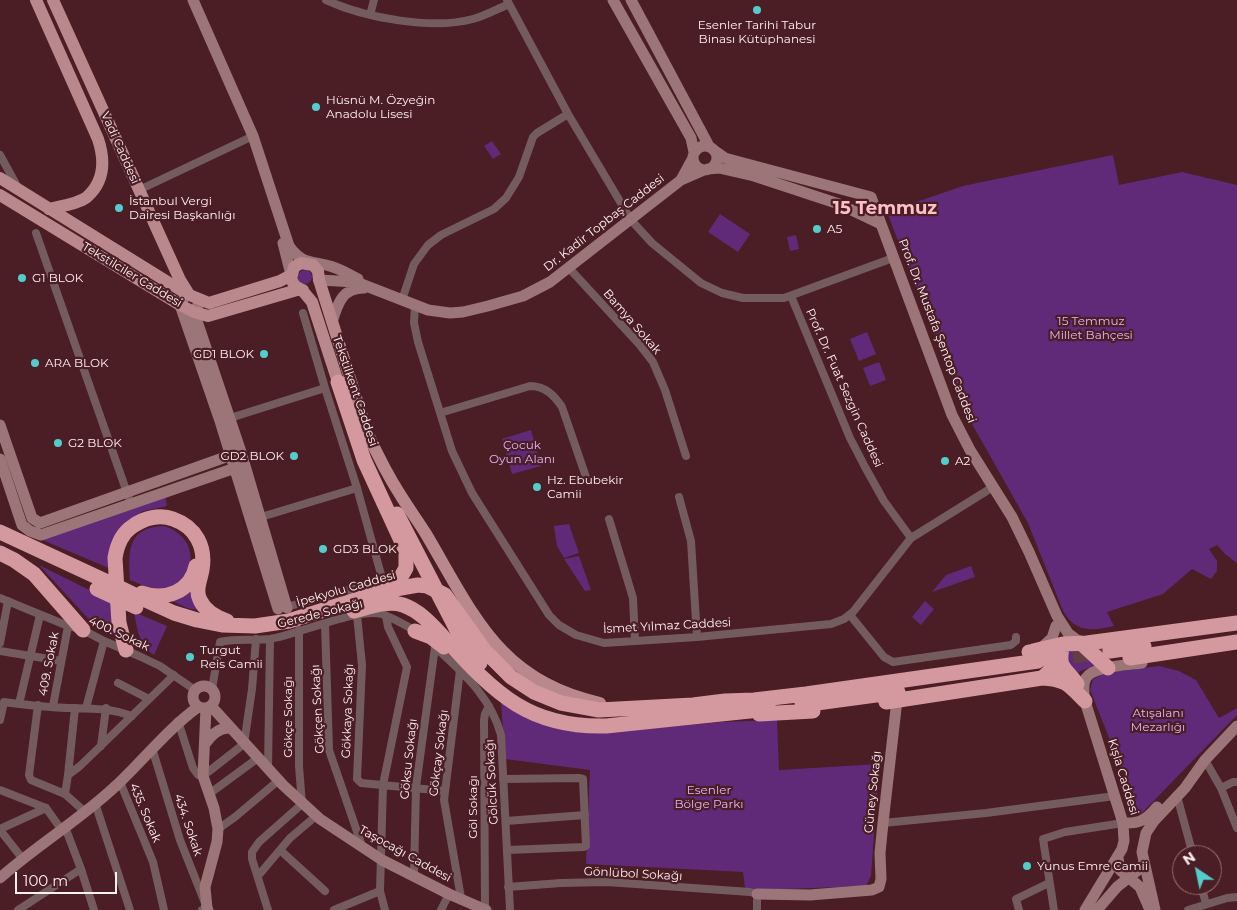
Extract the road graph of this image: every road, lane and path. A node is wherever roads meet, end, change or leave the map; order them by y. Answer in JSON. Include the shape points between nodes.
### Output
{"nodes":[{"id":1,"x":36,"y":0,"type":"edge"},
{"id":2,"x":53,"y":0,"type":"edge"},
{"id":3,"x":187,"y":0,"type":"edge"},
{"id":4,"x":193,"y":0,"type":"edge"},
{"id":5,"x":326,"y":0,"type":"edge"},
{"id":6,"x":354,"y":0,"type":"edge"},
{"id":7,"x":374,"y":0,"type":"edge"},
{"id":8,"x":613,"y":0,"type":"edge"},
{"id":9,"x":631,"y":0,"type":"edge"},
{"id":10,"x":508,"y":2,"type":"edge"},
{"id":11,"x":352,"y":9,"type":"junction"},
{"id":12,"x":370,"y":15,"type":"junction"},
{"id":13,"x":568,"y":114,"type":"junction"},
{"id":14,"x":251,"y":137,"type":"junction"},
{"id":15,"x":712,"y":149,"type":"junction"},
{"id":16,"x":0,"y":155,"type":"edge"},
{"id":17,"x":693,"y":155,"type":"junction"},
{"id":18,"x":706,"y":170,"type":"junction"},
{"id":19,"x":680,"y":180,"type":"junction"},
{"id":20,"x":9,"y":183,"type":"edge"},
{"id":21,"x":139,"y":190,"type":"junction"},
{"id":22,"x":1,"y":196,"type":"edge"},
{"id":23,"x":31,"y":198,"type":"junction"},
{"id":24,"x":24,"y":209,"type":"junction"},
{"id":25,"x":50,"y":209,"type":"junction"},
{"id":26,"x":631,"y":220,"type":"junction"},
{"id":27,"x":881,"y":224,"type":"junction"},
{"id":28,"x":36,"y":233,"type":"dead end"},
{"id":29,"x":893,"y":258,"type":"junction"},
{"id":30,"x":309,"y":263,"type":"junction"},
{"id":31,"x":568,"y":267,"type":"junction"},
{"id":32,"x":291,"y":275,"type":"junction"},
{"id":33,"x":319,"y":280,"type":"junction"},
{"id":34,"x":373,"y":288,"type":"junction"},
{"id":35,"x":302,"y":290,"type":"junction"},
{"id":36,"x":791,"y":296,"type":"junction"},
{"id":37,"x":189,"y":299,"type":"junction"},
{"id":38,"x":402,"y":300,"type":"junction"},
{"id":39,"x":415,"y":305,"type":"junction"},
{"id":40,"x":194,"y":312,"type":"junction"},
{"id":41,"x":303,"y":313,"type":"dead end"},
{"id":42,"x":332,"y":322,"type":"junction"},
{"id":43,"x":331,"y":385,"type":"junction"},
{"id":44,"x":440,"y":413,"type":"junction"},
{"id":45,"x":225,"y":420,"type":"junction"},
{"id":46,"x":0,"y":425,"type":"edge"},
{"id":47,"x":236,"y":454,"type":"junction"},
{"id":48,"x":686,"y":456,"type":"dead end"},
{"id":49,"x":0,"y":459,"type":"edge"},
{"id":50,"x":240,"y":467,"type":"junction"},
{"id":51,"x":586,"y":477,"type":"dead end"},
{"id":52,"x":993,"y":487,"type":"junction"},
{"id":53,"x":357,"y":488,"type":"junction"},
{"id":54,"x":679,"y":497,"type":"dead end"},
{"id":55,"x":129,"y":499,"type":"junction"},
{"id":56,"x":256,"y":519,"type":"junction"},
{"id":57,"x":609,"y":519,"type":"dead end"},
{"id":58,"x":0,"y":532,"type":"edge"},
{"id":59,"x":911,"y":538,"type":"junction"},
{"id":60,"x":0,"y":543,"type":"edge"},
{"id":61,"x":0,"y":553,"type":"edge"},
{"id":62,"x":104,"y":586,"type":"junction"},
{"id":63,"x":384,"y":592,"type":"junction"},
{"id":64,"x":4,"y":599,"type":"edge"},
{"id":65,"x":139,"y":599,"type":"junction"},
{"id":66,"x":1051,"y":605,"type":"junction"},
{"id":67,"x":283,"y":609,"type":"joint"},
{"id":68,"x":40,"y":615,"type":"junction"},
{"id":69,"x":356,"y":615,"type":"junction"},
{"id":70,"x":850,"y":615,"type":"junction"},
{"id":71,"x":386,"y":616,"type":"junction"},
{"id":72,"x":1237,"y":623,"type":"edge"},
{"id":73,"x":325,"y":624,"type":"junction"},
{"id":74,"x":240,"y":625,"type":"junction"},
{"id":75,"x":68,"y":626,"type":"junction"},
{"id":76,"x":1056,"y":626,"type":"junction"},
{"id":77,"x":83,"y":630,"type":"junction"},
{"id":78,"x":299,"y":630,"type":"junction"},
{"id":79,"x":415,"y":631,"type":"junction"},
{"id":80,"x":1237,"y":632,"type":"edge"},
{"id":81,"x":1016,"y":636,"type":"dead end"},
{"id":82,"x":697,"y":637,"type":"junction"},
{"id":83,"x":256,"y":639,"type":"junction"},
{"id":84,"x":270,"y":639,"type":"junction"},
{"id":85,"x":104,"y":641,"type":"junction"},
{"id":86,"x":635,"y":641,"type":"junction"},
{"id":87,"x":1237,"y":642,"type":"edge"},
{"id":88,"x":0,"y":643,"type":"edge"},
{"id":89,"x":1081,"y":643,"type":"junction"},
{"id":90,"x":1063,"y":644,"type":"junction"},
{"id":91,"x":435,"y":647,"type":"junction"},
{"id":92,"x":1237,"y":649,"type":"edge"},
{"id":93,"x":0,"y":651,"type":"edge"},
{"id":94,"x":132,"y":653,"type":"junction"},
{"id":95,"x":31,"y":656,"type":"junction"},
{"id":96,"x":1110,"y":660,"type":"junction"},
{"id":97,"x":61,"y":661,"type":"junction"},
{"id":98,"x":1038,"y":662,"type":"junction"},
{"id":99,"x":467,"y":670,"type":"junction"},
{"id":100,"x":174,"y":675,"type":"junction"},
{"id":101,"x":118,"y":683,"type":"dead end"},
{"id":102,"x":195,"y":690,"type":"junction"},
{"id":103,"x":212,"y":690,"type":"junction"},
{"id":104,"x":149,"y":699,"type":"junction"},
{"id":105,"x":896,"y":700,"type":"junction"},
{"id":106,"x":1085,"y":701,"type":"junction"},
{"id":107,"x":19,"y":704,"type":"junction"},
{"id":108,"x":38,"y":705,"type":"junction"},
{"id":109,"x":53,"y":706,"type":"junction"},
{"id":110,"x":489,"y":706,"type":"junction"},
{"id":111,"x":205,"y":707,"type":"junction"},
{"id":112,"x":75,"y":708,"type":"junction"},
{"id":113,"x":86,"y":708,"type":"junction"},
{"id":114,"x":106,"y":708,"type":"junction"},
{"id":115,"x":635,"y":708,"type":"junction"},
{"id":116,"x":715,"y":715,"type":"junction"},
{"id":117,"x":132,"y":716,"type":"junction"},
{"id":118,"x":0,"y":720,"type":"edge"},
{"id":119,"x":178,"y":721,"type":"junction"},
{"id":120,"x":625,"y":724,"type":"junction"},
{"id":121,"x":1237,"y":726,"type":"edge"},
{"id":122,"x":231,"y":728,"type":"junction"},
{"id":123,"x":205,"y":744,"type":"junction"},
{"id":124,"x":242,"y":745,"type":"junction"},
{"id":125,"x":101,"y":746,"type":"junction"},
{"id":126,"x":152,"y":748,"type":"junction"},
{"id":127,"x":258,"y":758,"type":"junction"},
{"id":128,"x":1205,"y":760,"type":"junction"},
{"id":129,"x":268,"y":769,"type":"junction"},
{"id":130,"x":68,"y":775,"type":"junction"},
{"id":131,"x":203,"y":776,"type":"junction"},
{"id":132,"x":503,"y":779,"type":"junction"},
{"id":133,"x":279,"y":780,"type":"junction"},
{"id":134,"x":120,"y":782,"type":"junction"},
{"id":135,"x":1237,"y":782,"type":"edge"},
{"id":136,"x":383,"y":785,"type":"junction"},
{"id":137,"x":416,"y":788,"type":"junction"},
{"id":138,"x":1221,"y":788,"type":"junction"},
{"id":139,"x":0,"y":790,"type":"edge"},
{"id":140,"x":444,"y":791,"type":"junction"},
{"id":141,"x":65,"y":794,"type":"junction"},
{"id":142,"x":209,"y":794,"type":"junction"},
{"id":143,"x":1115,"y":796,"type":"junction"},
{"id":144,"x":1177,"y":796,"type":"junction"},
{"id":145,"x":95,"y":803,"type":"junction"},
{"id":146,"x":302,"y":804,"type":"junction"},
{"id":147,"x":46,"y":808,"type":"junction"},
{"id":148,"x":84,"y":812,"type":"junction"},
{"id":149,"x":585,"y":815,"type":"junction"},
{"id":150,"x":316,"y":816,"type":"junction"},
{"id":151,"x":506,"y":821,"type":"junction"},
{"id":152,"x":883,"y":823,"type":"junction"},
{"id":153,"x":1124,"y":823,"type":"junction"},
{"id":154,"x":63,"y":828,"type":"junction"},
{"id":155,"x":1237,"y":828,"type":"edge"},
{"id":156,"x":218,"y":829,"type":"junction"},
{"id":157,"x":0,"y":830,"type":"edge"},
{"id":158,"x":1190,"y":845,"type":"edge"},
{"id":159,"x":363,"y":848,"type":"junction"},
{"id":160,"x":280,"y":850,"type":"junction"},
{"id":161,"x":507,"y":850,"type":"junction"},
{"id":162,"x":22,"y":858,"type":"junction"},
{"id":163,"x":1118,"y":858,"type":"junction"},
{"id":164,"x":382,"y":860,"type":"junction"},
{"id":165,"x":1144,"y":862,"type":"junction"},
{"id":166,"x":81,"y":869,"type":"junction"},
{"id":167,"x":414,"y":875,"type":"junction"},
{"id":168,"x":258,"y":876,"type":"junction"},
{"id":169,"x":1129,"y":877,"type":"junction"},
{"id":170,"x":0,"y":878,"type":"edge"},
{"id":171,"x":1049,"y":883,"type":"junction"},
{"id":172,"x":508,"y":887,"type":"junction"},
{"id":173,"x":325,"y":891,"type":"dead end"},
{"id":174,"x":380,"y":891,"type":"junction"},
{"id":175,"x":449,"y":894,"type":"junction"},
{"id":176,"x":757,"y":894,"type":"junction"},
{"id":177,"x":1204,"y":895,"type":"edge"},
{"id":178,"x":1237,"y":897,"type":"edge"},
{"id":179,"x":461,"y":898,"type":"junction"},
{"id":180,"x":1206,"y":904,"type":"junction"},
{"id":181,"x":93,"y":908,"type":"edge"},
{"id":182,"x":206,"y":909,"type":"edge"},
{"id":183,"x":18,"y":910,"type":"edge"},
{"id":184,"x":84,"y":910,"type":"edge"},
{"id":185,"x":130,"y":910,"type":"edge"},
{"id":186,"x":164,"y":910,"type":"edge"},
{"id":187,"x":268,"y":910,"type":"edge"},
{"id":188,"x":334,"y":910,"type":"edge"},
{"id":189,"x":385,"y":910,"type":"edge"},
{"id":190,"x":440,"y":910,"type":"edge"},
{"id":191,"x":485,"y":910,"type":"edge"},
{"id":192,"x":510,"y":910,"type":"edge"},
{"id":193,"x":757,"y":910,"type":"edge"},
{"id":194,"x":1019,"y":910,"type":"edge"},
{"id":195,"x":1054,"y":910,"type":"edge"},
{"id":196,"x":1085,"y":910,"type":"edge"},
{"id":197,"x":1097,"y":910,"type":"edge"},
{"id":198,"x":1150,"y":910,"type":"edge"},
{"id":199,"x":1155,"y":910,"type":"edge"},
{"id":200,"x":1188,"y":910,"type":"edge"}],
"edges":[{"from":1,"to":25,"type":"main road","name":"Vadi Caddesi","via":[[103,156],[97,185],[86,198]]},
{"from":2,"to":21,"type":"main road","name":"Vadi Caddesi"},
{"from":3,"to":14,"type":"main road","name":"Tekstilkent Caddesi"},
{"from":4,"to":14,"type":"main road","name":"Tekstilkent Caddesi"},
{"from":5,"to":11,"type":"street"},
{"from":6,"to":11,"type":"street"},
{"from":7,"to":12,"type":"street"},
{"from":8,"to":17,"type":"main road","via":[[691,138]]},
{"from":9,"to":15,"type":"main road"},
{"from":10,"to":12,"type":"street","via":[[473,19],[402,21]]},
{"from":10,"to":13,"type":"street"},
{"from":11,"to":12,"type":"street"},
{"from":13,"to":26,"type":"street"},
{"from":13,"to":38,"type":"street","via":[[534,137],[519,177],[506,198],[494,209],[441,234],[428,245],[414,264]]},
{"from":14,"to":21,"type":"street"},
{"from":14,"to":30,"type":"main road","name":"Tekstilkent Caddesi","via":[[289,246]]},
{"from":14,"to":32,"type":"main road","name":"Tekstilkent Caddesi"},
{"from":15,"to":17,"type":"main road","via":[[702,146]]},
{"from":15,"to":18,"type":"main road","via":[[716,162]]},
{"from":15,"to":27,"type":"main road","name":"Prof. Dr. Mustafa Şentop Caddesi","via":[[725,158],[871,197]]},
{"from":16,"to":20,"type":"street"},
{"from":17,"to":18,"type":"main road","via":[[697,167]]},
{"from":17,"to":19,"type":"main road"},
{"from":18,"to":19,"type":"main road"},
{"from":18,"to":27,"type":"main road","via":[[719,168],[754,176],[839,204]]},
{"from":19,"to":26,"type":"main road","name":"Dr. Kadir Topbaş Caddesi"},
{"from":20,"to":22,"type":"street"},
{"from":20,"to":23,"type":"main road","name":"Tekstilciler Caddesi"},
{"from":21,"to":37,"type":"main road","name":"Vadi Caddesi"},
{"from":22,"to":24,"type":"main road","name":"Tekstilciler Caddesi"},
{"from":23,"to":24,"type":"street"},
{"from":23,"to":25,"type":"main road","name":"Tekstilciler Caddesi"},
{"from":24,"to":37,"type":"main road","name":"Tekstilciler Caddesi"},
{"from":25,"to":37,"type":"main road","name":"Tekstilciler Caddesi"},
{"from":26,"to":31,"type":"main road","name":"Dr. Kadir Topbaş Caddesi"},
{"from":26,"to":36,"type":"street","via":[[678,265],[715,290],[742,298]]},
{"from":27,"to":29,"type":"main road","name":"Prof. Dr. Mustafa Şentop Caddesi"},
{"from":28,"to":55,"type":"street"},
{"from":29,"to":36,"type":"street"},
{"from":29,"to":52,"type":"main road","name":"Prof. Dr. Mustafa Şentop Caddesi","via":[[952,416]]},
{"from":30,"to":32,"type":"main road","via":[[297,264]]},
{"from":30,"to":33,"type":"main road","name":"Tekstilkent Caddesi","via":[[318,271]]},
{"from":30,"to":34,"type":"main road","via":[[333,267]]},
{"from":31,"to":39,"type":"main road","name":"Dr. Kadir Topbaş Caddesi","via":[[550,282],[523,296],[488,306],[450,313]]},
{"from":31,"to":48,"type":"street","name":"Bamya Sokak","via":[[653,362]]},
{"from":32,"to":35,"type":"main road","name":"Tekstilkent Caddesi","via":[[292,283]]},
{"from":32,"to":37,"type":"main road","name":"Tekstilciler Caddesi","via":[[209,303]]},
{"from":33,"to":34,"type":"main road","via":[[348,281]]},
{"from":33,"to":35,"type":"main road","via":[[314,287]]},
{"from":33,"to":42,"type":"main road","name":"Tekstilkent Caddesi"},
{"from":34,"to":38,"type":"main road","name":"Dr. Kadir Topbaş Caddesi"},
{"from":34,"to":42,"type":"main road","via":[[354,288],[346,293]]},
{"from":35,"to":40,"type":"main road","name":"Tekstilciler Caddesi","via":[[208,316]]},
{"from":35,"to":43,"type":"main road","name":"Tekstilkent Caddesi","via":[[312,302]]},
{"from":36,"to":59,"type":"street","name":"Prof. Dr. Fuat Sezgin Caddesi","via":[[850,438],[884,501]]},
{"from":37,"to":40,"type":"main road","name":"Tekstilciler Caddesi"},
{"from":37,"to":45,"type":"main road"},
{"from":38,"to":39,"type":"main road","name":"Dr. Kadir Topbaş Caddesi"},
{"from":39,"to":44,"type":"street","name":"İsmet Yılmaz Caddesi","via":[[414,323]]},
{"from":40,"to":45,"type":"main road"},
{"from":41,"to":43,"type":"street"},
{"from":42,"to":115,"type":"main road","name":"Tekstilkent Caddesi","via":[[367,432],[378,456],[463,599],[495,645],[530,676],[548,686],[583,700]]},
{"from":43,"to":45,"type":"street"},
{"from":43,"to":53,"type":"street"},
{"from":43,"to":63,"type":"highway","via":[[406,551],[406,568],[398,582]]},
{"from":43,"to":120,"type":"highway","bridge":true,"via":[[469,651],[491,676],[535,703],[567,715]]},
{"from":44,"to":51,"type":"street","via":[[537,386],[556,398],[562,408]]},
{"from":44,"to":86,"type":"street","name":"İsmet Yılmaz Caddesi","via":[[452,452],[472,492],[549,615],[576,635],[604,643]]},
{"from":45,"to":47,"type":"main road"},
{"from":46,"to":55,"type":"main road","via":[[32,518],[37,522]]},
{"from":47,"to":50,"type":"main road"},
{"from":47,"to":55,"type":"main road"},
{"from":49,"to":55,"type":"main road","via":[[22,525],[30,532],[41,535]]},
{"from":50,"to":55,"type":"main road"},
{"from":50,"to":56,"type":"main road"},
{"from":52,"to":59,"type":"street"},
{"from":52,"to":66,"type":"main road","name":"Prof. Dr. Mustafa Şentop Caddesi","via":[[1012,517]]},
{"from":53,"to":56,"type":"street"},
{"from":53,"to":67,"type":"street","via":[[382,578],[374,584]]},
{"from":54,"to":82,"type":"street","via":[[692,540]]},
{"from":56,"to":67,"type":"main road"},
{"from":57,"to":86,"type":"street","via":[[633,598]]},
{"from":58,"to":62,"type":"highway"},
{"from":59,"to":70,"type":"street"},
{"from":60,"to":62,"type":"highway"},
{"from":61,"to":77,"type":"highway","via":[[34,574]]},
{"from":62,"to":65,"type":"highway","bridge":true},
{"from":63,"to":74,"type":"highway","name":"İpekyolu Caddesi","via":[[289,621]]},
{"from":63,"to":115,"type":"highway","name":"İpekyolu Caddesi","via":[[418,585],[428,586],[445,595],[485,651],[511,677],[534,692],[561,703],[599,710]]},
{"from":64,"to":68,"type":"street","name":"400. Sokak"},
{"from":64,"to":88,"type":"street"},
{"from":65,"to":74,"type":"highway","name":"İpekyolu Caddesi","via":[[197,620]]},
{"from":65,"to":94,"type":"highway","via":[[173,594],[191,578],[196,564],[194,547],[176,527],[161,523],[139,529],[123,553]]},
{"from":65,"to":99,"type":"highway","name":"İpekyolu Caddesi","via":[[166,621],[213,634],[238,635],[279,632],[379,604],[404,605],[424,617]]},
{"from":66,"to":76,"type":"main road"},
{"from":66,"to":89,"type":"main road","via":[[1068,632]]},
{"from":68,"to":75,"type":"street","name":"400. Sokak"},
{"from":68,"to":95,"type":"street"},
{"from":69,"to":71,"type":"street","name":"Gerede Sokağı"},
{"from":69,"to":73,"type":"street","name":"Gerede Sokağı"},
{"from":69,"to":136,"type":"street","name":"Gökkaya Sokağı","via":[[362,665],[357,778],[361,784]]},
{"from":70,"to":81,"type":"street","via":[[884,657],[893,662],[1012,644]]},
{"from":70,"to":82,"type":"street","name":"İsmet Yılmaz Caddesi","via":[[819,626]]},
{"from":71,"to":79,"type":"street","name":"Gerede Sokağı"},
{"from":71,"to":136,"type":"street","via":[[407,667]]},
{"from":72,"to":89,"type":"highway"},
{"from":73,"to":78,"type":"street","name":"Gerede Sokağı"},
{"from":73,"to":159,"type":"street","name":"Gökçen Sokağı","via":[[329,750]]},
{"from":74,"to":94,"type":"highway","via":[[213,615],[200,601],[198,587],[204,553],[195,533],[170,517],[147,518],[129,528],[116,549],[119,624]]},
{"from":75,"to":77,"type":"street","name":"400. Sokak"},
{"from":75,"to":97,"type":"street","name":"409. Sokak"},
{"from":76,"to":90,"type":"main road"},
{"from":76,"to":98,"type":"main road"},
{"from":77,"to":85,"type":"street","name":"400. Sokak"},
{"from":78,"to":84,"type":"street","name":"Gerede Sokağı"},
{"from":78,"to":146,"type":"street","name":"Gökçe Sokağı"},
{"from":79,"to":91,"type":"street","name":"Gerede Sokağı"},
{"from":79,"to":99,"type":"highway","via":[[431,637]]},
{"from":80,"to":96,"type":"highway"},
{"from":82,"to":86,"type":"street","name":"İsmet Yılmaz Caddesi"},
{"from":83,"to":84,"type":"street","name":"Gerede Sokağı"},
{"from":83,"to":103,"type":"street","name":"Gerede Sokağı","via":[[220,642]]},
{"from":83,"to":124,"type":"street","via":[[252,689]]},
{"from":84,"to":129,"type":"street"},
{"from":85,"to":94,"type":"street","name":"400. Sokak"},
{"from":85,"to":113,"type":"street"},
{"from":87,"to":96,"type":"highway"},
{"from":89,"to":90,"type":"highway"},
{"from":89,"to":96,"type":"highway"},
{"from":90,"to":98,"type":"highway"},
{"from":90,"to":106,"type":"highway","via":[[1061,664]]},
{"from":91,"to":99,"type":"street","name":"Gölcük Sokağı"},
{"from":91,"to":137,"type":"street","name":"Göksu Sokağı"},
{"from":92,"to":96,"type":"main road"},
{"from":93,"to":95,"type":"street"},
{"from":94,"to":100,"type":"street","name":"400. Sokak"},
{"from":95,"to":97,"type":"street"},
{"from":95,"to":107,"type":"street"},
{"from":96,"to":106,"type":"main road","via":[[1086,678]]},
{"from":97,"to":109,"type":"street","name":"409. Sokak"},
{"from":98,"to":105,"type":"highway"},
{"from":98,"to":106,"type":"highway"},
{"from":98,"to":115,"type":"highway","name":"İpekyolu Caddesi","via":[[803,687],[693,705]]},
{"from":98,"to":116,"type":"highway","via":[[822,703]]},
{"from":99,"to":110,"type":"street","name":"Gölcük Sokağı"},
{"from":99,"to":120,"type":"highway","name":"İpekyolu Caddesi","via":[[521,708],[540,717],[581,726]]},
{"from":99,"to":140,"type":"street","name":"Gökçay Sokağı"},
{"from":100,"to":102,"type":"street","name":"400. Sokak"},
{"from":100,"to":104,"type":"street"},
{"from":101,"to":104,"type":"street"},
{"from":102,"to":103,"type":"main road","via":[[203,686]]},
{"from":102,"to":111,"type":"main road","via":[[192,698]]},
{"from":103,"to":111,"type":"main road","via":[[215,699]]},
{"from":104,"to":117,"type":"street"},
{"from":105,"to":116,"type":"highway","via":[[832,709]]},
{"from":105,"to":152,"type":"main road","name":"Güney Sokağı"},
{"from":106,"to":143,"type":"main road","name":"Kışla Caddesi"},
{"from":107,"to":108,"type":"street"},
{"from":107,"to":118,"type":"street","via":[[4,702]]},
{"from":108,"to":109,"type":"street"},
{"from":108,"to":141,"type":"street","via":[[29,775],[31,780]]},
{"from":109,"to":112,"type":"street"},
{"from":110,"to":132,"type":"street","name":"Gölcük Sokağı","via":[[501,735]]},
{"from":110,"to":191,"type":"street","name":"Göl Sokağı","via":[[484,720]]},
{"from":111,"to":119,"type":"main road"},
{"from":111,"to":122,"type":"main road","name":"Taşocağı Caddesi"},
{"from":111,"to":123,"type":"main road"},
{"from":112,"to":113,"type":"street"},
{"from":112,"to":130,"type":"street"},
{"from":113,"to":114,"type":"street"},
{"from":114,"to":117,"type":"street"},
{"from":114,"to":125,"type":"street"},
{"from":116,"to":120,"type":"highway","name":"İpekyolu Caddesi"},
{"from":117,"to":125,"type":"street"},
{"from":119,"to":126,"type":"main road"},
{"from":119,"to":131,"type":"street","via":[[193,768]]},
{"from":121,"to":128,"type":"main road"},
{"from":122,"to":123,"type":"main road","via":[[216,732]]},
{"from":122,"to":124,"type":"main road","name":"Taşocağı Caddesi"},
{"from":123,"to":131,"type":"main road"},
{"from":124,"to":127,"type":"main road","name":"Taşocağı Caddesi"},
{"from":124,"to":131,"type":"street"},
{"from":125,"to":130,"type":"street"},
{"from":126,"to":134,"type":"main road"},
{"from":126,"to":182,"type":"street","name":"434. Sokak","via":[[180,840]]},
{"from":127,"to":129,"type":"main road","name":"Taşocağı Caddesi"},
{"from":127,"to":142,"type":"street"},
{"from":128,"to":138,"type":"street"},
{"from":128,"to":144,"type":"main road"},
{"from":128,"to":153,"type":"main road","via":[[1143,821]]},
{"from":129,"to":133,"type":"main road","name":"Taşocağı Caddesi"},
{"from":130,"to":141,"type":"street"},
{"from":131,"to":142,"type":"main road"},
{"from":132,"to":149,"type":"street","via":[[583,779]]},
{"from":132,"to":151,"type":"street","name":"Gölcük Sokağı"},
{"from":133,"to":146,"type":"main road","name":"Taşocağı Caddesi"},
{"from":133,"to":156,"type":"street"},
{"from":134,"to":145,"type":"main road"},
{"from":134,"to":186,"type":"street","name":"435. Sokak","via":[[153,862]]},
{"from":135,"to":138,"type":"street"},
{"from":136,"to":137,"type":"street"},
{"from":136,"to":164,"type":"street"},
{"from":137,"to":140,"type":"street"},
{"from":137,"to":167,"type":"street","name":"Göksu Sokağı"},
{"from":138,"to":155,"type":"street"},
{"from":139,"to":147,"type":"street"},
{"from":140,"to":179,"type":"street","name":"Gökçay Sokağı"},
{"from":141,"to":148,"type":"street"},
{"from":142,"to":156,"type":"main road"},
{"from":143,"to":152,"type":"street"},
{"from":143,"to":153,"type":"main road","name":"Kışla Caddesi"},
{"from":144,"to":158,"type":"street"},
{"from":144,"to":165,"type":"main road","via":[[1146,833]]},
{"from":145,"to":148,"type":"main road"},
{"from":145,"to":185,"type":"street"},
{"from":146,"to":150,"type":"main road","name":"Taşocağı Caddesi"},
{"from":146,"to":168,"type":"street","via":[[252,852]]},
{"from":147,"to":154,"type":"street"},
{"from":147,"to":157,"type":"street"},
{"from":148,"to":154,"type":"main road"},
{"from":149,"to":151,"type":"street"},
{"from":149,"to":161,"type":"street","via":[[584,847]]},
{"from":150,"to":159,"type":"main road","name":"Taşocağı Caddesi"},
{"from":150,"to":160,"type":"street"},
{"from":151,"to":161,"type":"street","name":"Gölcük Sokağı"},
{"from":152,"to":176,"type":"main road","name":"Güney Sokağı","via":[[879,887],[810,895]]},
{"from":153,"to":163,"type":"main road","name":"Kışla Caddesi","via":[[1124,841]]},
{"from":153,"to":171,"type":"street","via":[[1042,839]]},
{"from":154,"to":162,"type":"main road"},
{"from":154,"to":166,"type":"street"},
{"from":156,"to":182,"type":"main road","via":[[205,887]]},
{"from":157,"to":162,"type":"street"},
{"from":159,"to":164,"type":"main road","name":"Taşocağı Caddesi"},
{"from":160,"to":168,"type":"street"},
{"from":160,"to":173,"type":"street"},
{"from":161,"to":172,"type":"street","name":"Gölcük Sokağı"},
{"from":162,"to":170,"type":"main road"},
{"from":163,"to":169,"type":"main road","via":[[1120,870]]},
{"from":163,"to":196,"type":"main road","name":"Kışla Caddesi"},
{"from":164,"to":167,"type":"main road","name":"Taşocağı Caddesi"},
{"from":164,"to":174,"type":"street"},
{"from":165,"to":169,"type":"main road","via":[[1142,868]]},
{"from":165,"to":199,"type":"main road"},
{"from":166,"to":181,"type":"street"},
{"from":166,"to":183,"type":"street"},
{"from":167,"to":175,"type":"main road","name":"Taşocağı Caddesi"},
{"from":168,"to":187,"type":"street"},
{"from":169,"to":197,"type":"main road"},
{"from":169,"to":198,"type":"main road","via":[[1140,886]]},
{"from":171,"to":194,"type":"street","via":[[1016,899]]},
{"from":171,"to":195,"type":"street"},
{"from":172,"to":176,"type":"street","name":"Gönlübol Sokağı","via":[[607,882]]},
{"from":172,"to":192,"type":"street","name":"Gölcük Sokağı"},
{"from":174,"to":188,"type":"street"},
{"from":174,"to":189,"type":"street"},
{"from":175,"to":179,"type":"main road","name":"Taşocağı Caddesi"},
{"from":175,"to":190,"type":"street"},
{"from":176,"to":193,"type":"street"},
{"from":177,"to":180,"type":"street"},
{"from":178,"to":180,"type":"street"},
{"from":179,"to":191,"type":"main road","name":"Taşocağı Caddesi"},
{"from":180,"to":200,"type":"street"},
{"from":181,"to":184,"type":"street"}]}
